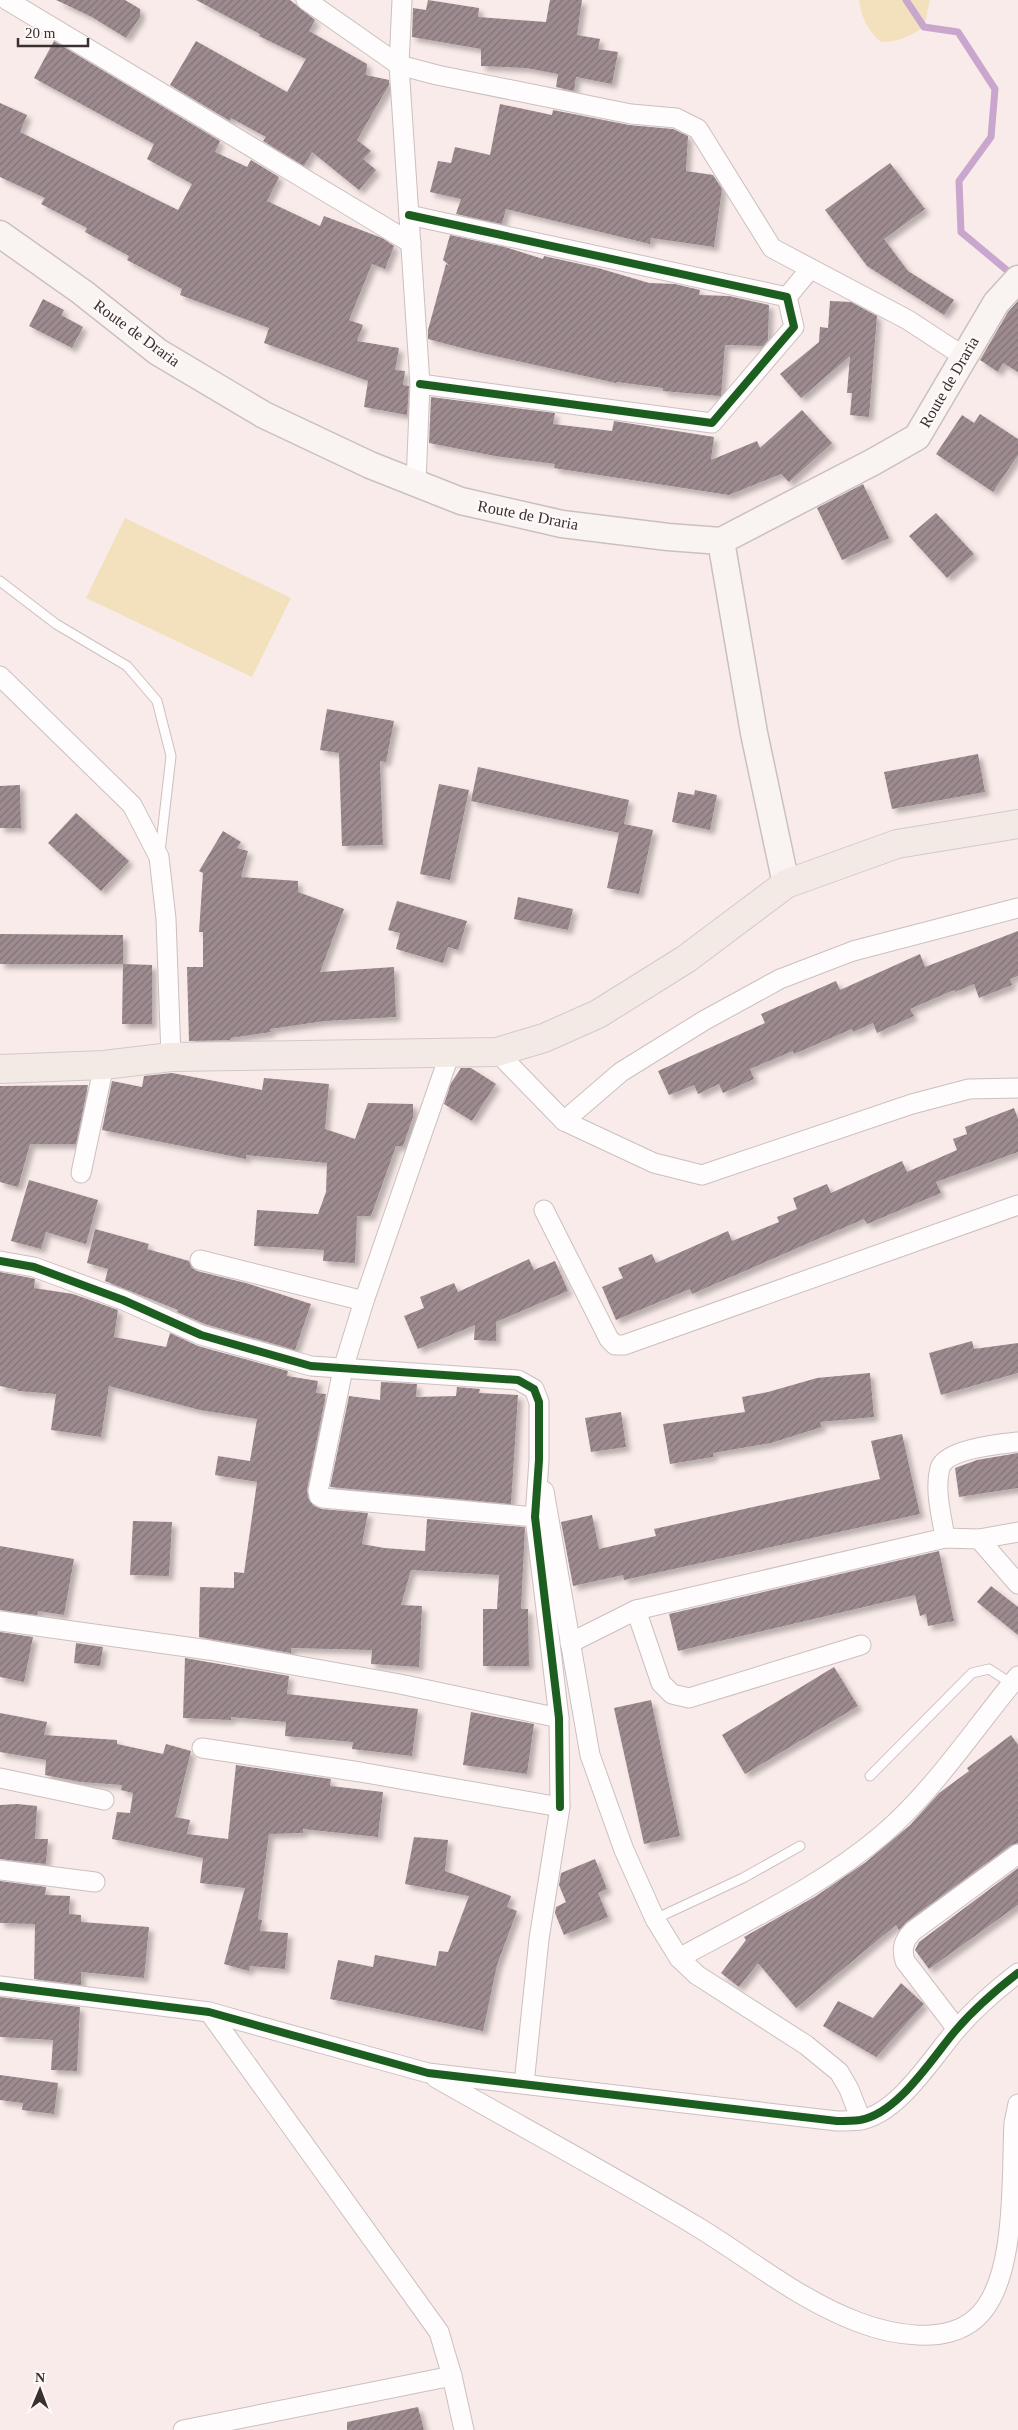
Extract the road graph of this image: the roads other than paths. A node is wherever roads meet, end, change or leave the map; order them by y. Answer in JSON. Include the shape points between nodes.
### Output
{"nodes":[{"id":1,"x":6,"y":0,"type":"edge"},
{"id":2,"x":306,"y":0,"type":"edge"},
{"id":3,"x":402,"y":0,"type":"edge"},
{"id":4,"x":399,"y":65,"type":"junction"},
{"id":5,"x":408,"y":215,"type":"junction"},
{"id":6,"x":3,"y":243,"type":"edge"},
{"id":7,"x":410,"y":243,"type":"junction"},
{"id":8,"x":810,"y":269,"type":"junction"},
{"id":9,"x":1018,"y":279,"type":"edge"},
{"id":10,"x":787,"y":298,"type":"junction"},
{"id":11,"x":963,"y":356,"type":"junction"},
{"id":12,"x":420,"y":384,"type":"junction"},
{"id":13,"x":416,"y":483,"type":"junction"},
{"id":14,"x":721,"y":540,"type":"junction"},
{"id":15,"x":0,"y":581,"type":"edge"},
{"id":16,"x":0,"y":676,"type":"edge"},
{"id":17,"x":1018,"y":824,"type":"edge"},
{"id":18,"x":159,"y":857,"type":"junction"},
{"id":19,"x":786,"y":884,"type":"junction"},
{"id":20,"x":1018,"y":908,"type":"edge"},
{"id":21,"x":497,"y":1052,"type":"junction"},
{"id":22,"x":450,"y":1053,"type":"junction"},
{"id":23,"x":171,"y":1057,"type":"junction"},
{"id":24,"x":104,"y":1065,"type":"junction"},
{"id":25,"x":0,"y":1070,"type":"edge"},
{"id":26,"x":1018,"y":1088,"type":"edge"},
{"id":27,"x":564,"y":1122,"type":"junction"},
{"id":28,"x":81,"y":1173,"type":"dead end"},
{"id":29,"x":1018,"y":1205,"type":"edge"},
{"id":30,"x":544,"y":1210,"type":"dead end"},
{"id":31,"x":0,"y":1260,"type":"edge"},
{"id":32,"x":200,"y":1260,"type":"dead end"},
{"id":33,"x":364,"y":1302,"type":"junction"},
{"id":34,"x":343,"y":1369,"type":"junction"},
{"id":35,"x":1018,"y":1442,"type":"edge"},
{"id":36,"x":539,"y":1460,"type":"junction"},
{"id":37,"x":535,"y":1517,"type":"junction"},
{"id":38,"x":1018,"y":1532,"type":"edge"},
{"id":39,"x":945,"y":1538,"type":"junction"},
{"id":40,"x":979,"y":1539,"type":"junction"},
{"id":41,"x":1018,"y":1584,"type":"edge"},
{"id":42,"x":636,"y":1610,"type":"junction"},
{"id":43,"x":0,"y":1621,"type":"edge"},
{"id":44,"x":570,"y":1643,"type":"junction"},
{"id":45,"x":861,"y":1644,"type":"dead end"},
{"id":46,"x":1015,"y":1680,"type":"edge"},
{"id":47,"x":559,"y":1718,"type":"junction"},
{"id":48,"x":202,"y":1748,"type":"dead end"},
{"id":49,"x":870,"y":1776,"type":"dead end"},
{"id":50,"x":0,"y":1778,"type":"edge"},
{"id":51,"x":104,"y":1800,"type":"dead end"},
{"id":52,"x":560,"y":1806,"type":"junction"},
{"id":53,"x":800,"y":1846,"type":"dead end"},
{"id":54,"x":1018,"y":1854,"type":"edge"},
{"id":55,"x":0,"y":1870,"type":"edge"},
{"id":56,"x":95,"y":1882,"type":"dead end"},
{"id":57,"x":655,"y":1919,"type":"junction"},
{"id":58,"x":679,"y":1958,"type":"junction"},
{"id":59,"x":1018,"y":1972,"type":"edge"},
{"id":60,"x":0,"y":1986,"type":"edge"},
{"id":61,"x":208,"y":2012,"type":"junction"},
{"id":62,"x":957,"y":2029,"type":"junction"},
{"id":63,"x":428,"y":2073,"type":"junction"},
{"id":64,"x":524,"y":2084,"type":"junction"},
{"id":65,"x":1018,"y":2104,"type":"edge"},
{"id":66,"x":861,"y":2120,"type":"junction"},
{"id":67,"x":452,"y":2376,"type":"junction"},
{"id":68,"x":184,"y":2430,"type":"edge"},
{"id":69,"x":464,"y":2430,"type":"edge"}],
"edges":[{"from":1,"to":7,"type":"street"},
{"from":2,"to":4,"type":"street"},
{"from":3,"to":4,"type":"street"},
{"from":4,"to":5,"type":"street"},
{"from":4,"to":8,"type":"street","via":[[631,114],[676,118],[698,129],[772,248]]},
{"from":5,"to":7,"type":"street"},
{"from":5,"to":10,"type":"street"},
{"from":6,"to":13,"type":"main road","name":"Route de Draria","via":[[82,292],[158,352],[264,415]]},
{"from":7,"to":12,"type":"street"},
{"from":8,"to":10,"type":"street"},
{"from":8,"to":11,"type":"street","via":[[908,320]]},
{"from":9,"to":11,"type":"main road","name":"Route de Draria","via":[[996,303]]},
{"from":10,"to":12,"type":"street","via":[[794,327],[712,423]]},
{"from":11,"to":14,"type":"main road","name":"Route de Draria","via":[[917,437]]},
{"from":12,"to":13,"type":"street"},
{"from":13,"to":14,"type":"main road","name":"Route de Draria","via":[[461,501],[562,524]]},
{"from":14,"to":19,"type":"main road","via":[[754,733]]},
{"from":15,"to":18,"type":"lane","via":[[56,624],[127,666],[157,701],[171,756]]},
{"from":16,"to":18,"type":"street","via":[[132,806]]},
{"from":17,"to":19,"type":"main road","via":[[898,844]]},
{"from":18,"to":23,"type":"street","via":[[166,919]]},
{"from":19,"to":21,"type":"main road","via":[[686,959],[598,1014],[544,1038]]},
{"from":20,"to":27,"type":"street","via":[[853,951],[780,979],[621,1072]]},
{"from":21,"to":22,"type":"main road"},
{"from":21,"to":27,"type":"street"},
{"from":22,"to":23,"type":"main road"},
{"from":22,"to":33,"type":"street"},
{"from":23,"to":24,"type":"main road"},
{"from":24,"to":25,"type":"main road"},
{"from":24,"to":28,"type":"street"},
{"from":26,"to":27,"type":"street","via":[[969,1089],[912,1104],[702,1175],[654,1163]]},
{"from":29,"to":30,"type":"street","via":[[624,1345],[615,1345],[609,1339]]},
{"from":31,"to":34,"type":"street","via":[[34,1268],[123,1300],[201,1335],[311,1366]]},
{"from":32,"to":33,"type":"street"},
{"from":33,"to":34,"type":"street"},
{"from":34,"to":36,"type":"street","via":[[518,1380],[534,1389],[539,1402]]},
{"from":34,"to":37,"type":"street","via":[[319,1496]]},
{"from":35,"to":39,"type":"street","via":[[977,1448],[946,1459],[940,1468],[938,1488]]},
{"from":36,"to":37,"type":"street"},
{"from":36,"to":44,"type":"street"},
{"from":37,"to":47,"type":"street"},
{"from":38,"to":40,"type":"street"},
{"from":39,"to":40,"type":"street"},
{"from":39,"to":42,"type":"street"},
{"from":40,"to":41,"type":"street"},
{"from":42,"to":44,"type":"street"},
{"from":42,"to":45,"type":"street","via":[[661,1683],[672,1694],[689,1698]]},
{"from":43,"to":47,"type":"street","via":[[218,1652],[400,1684]]},
{"from":44,"to":57,"type":"street","via":[[590,1755],[624,1850]]},
{"from":46,"to":49,"type":"lane","via":[[989,1669],[972,1673]]},
{"from":46,"to":58,"type":"street","via":[[923,1794],[884,1833],[810,1885]]},
{"from":47,"to":52,"type":"street"},
{"from":48,"to":52,"type":"street"},
{"from":50,"to":51,"type":"street"},
{"from":52,"to":64,"type":"street","via":[[539,1938]]},
{"from":53,"to":57,"type":"lane","via":[[743,1878]]},
{"from":54,"to":62,"type":"street","via":[[904,1941],[905,1961]]},
{"from":55,"to":56,"type":"street"},
{"from":57,"to":58,"type":"street"},
{"from":58,"to":66,"type":"street","via":[[697,1975],[821,2055],[839,2072]]},
{"from":59,"to":62,"type":"street"},
{"from":60,"to":61,"type":"street"},
{"from":61,"to":63,"type":"street"},
{"from":61,"to":67,"type":"street","via":[[439,2332]]},
{"from":62,"to":66,"type":"street","via":[[906,2092]]},
{"from":63,"to":64,"type":"street"},
{"from":63,"to":65,"type":"street","via":[[695,2226],[825,2307],[858,2322],[911,2334],[960,2330],[976,2318],[991,2299],[1006,2259],[1014,2123]]},
{"from":64,"to":66,"type":"street","via":[[809,2119]]},
{"from":67,"to":68,"type":"street"},
{"from":67,"to":69,"type":"street"}]}
